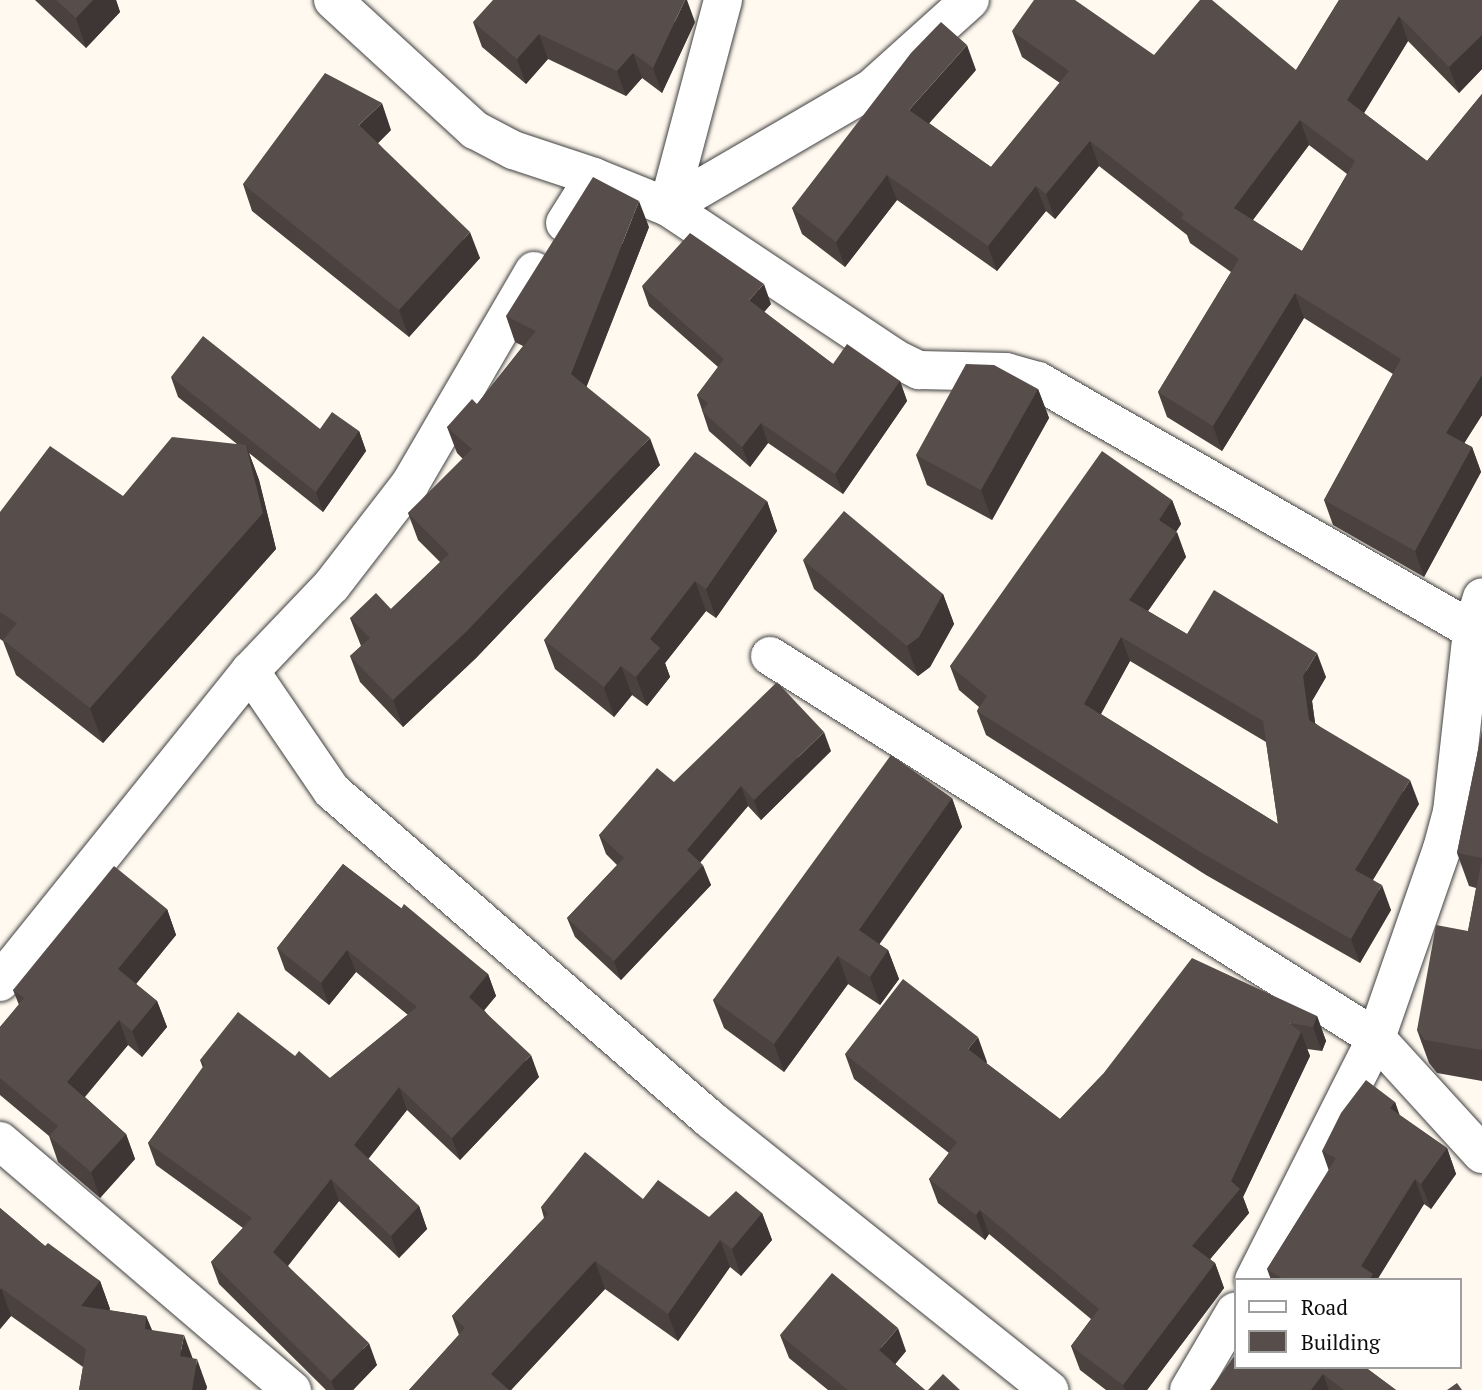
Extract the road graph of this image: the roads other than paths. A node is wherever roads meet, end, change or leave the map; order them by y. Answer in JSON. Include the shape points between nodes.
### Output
{"nodes":[{"id":1,"x":333,"y":0,"type":"edge"},
{"id":2,"x":723,"y":0,"type":"edge"},
{"id":3,"x":970,"y":0,"type":"edge"},
{"id":4,"x":594,"y":177,"type":"junction"},
{"id":5,"x":668,"y":207,"type":"junction"},
{"id":6,"x":1477,"y":614,"type":"edge"},
{"id":7,"x":770,"y":656,"type":"dead end"},
{"id":8,"x":250,"y":671,"type":"junction"},
{"id":9,"x":0,"y":982,"type":"edge"},
{"id":10,"x":1376,"y":1038,"type":"junction"},
{"id":11,"x":0,"y":1141,"type":"edge"},
{"id":12,"x":1482,"y":1154,"type":"edge"},
{"id":13,"x":1255,"y":1278,"type":"edge"},
{"id":14,"x":1234,"y":1314,"type":"edge"},
{"id":15,"x":292,"y":1390,"type":"edge"},
{"id":16,"x":1049,"y":1390,"type":"edge"},
{"id":17,"x":1189,"y":1390,"type":"edge"}],
"edges":[{"from":1,"to":4,"type":"street","via":[[475,130],[513,150]]},
{"from":2,"to":5,"type":"street"},
{"from":3,"to":5,"type":"street","via":[[871,89]]},
{"from":4,"to":5,"type":"street"},
{"from":4,"to":8,"type":"street","via":[[503,320],[410,484],[332,585]]},
{"from":5,"to":6,"type":"street","via":[[894,358],[919,370],[1006,372],[1038,380]]},
{"from":6,"to":10,"type":"street","via":[[1452,812]]},
{"from":7,"to":10,"type":"street"},
{"from":8,"to":9,"type":"street"},
{"from":8,"to":16,"type":"street","via":[[332,791],[711,1120]]},
{"from":10,"to":12,"type":"street"},
{"from":10,"to":13,"type":"street"},
{"from":11,"to":15,"type":"street"},
{"from":14,"to":17,"type":"street"}]}
